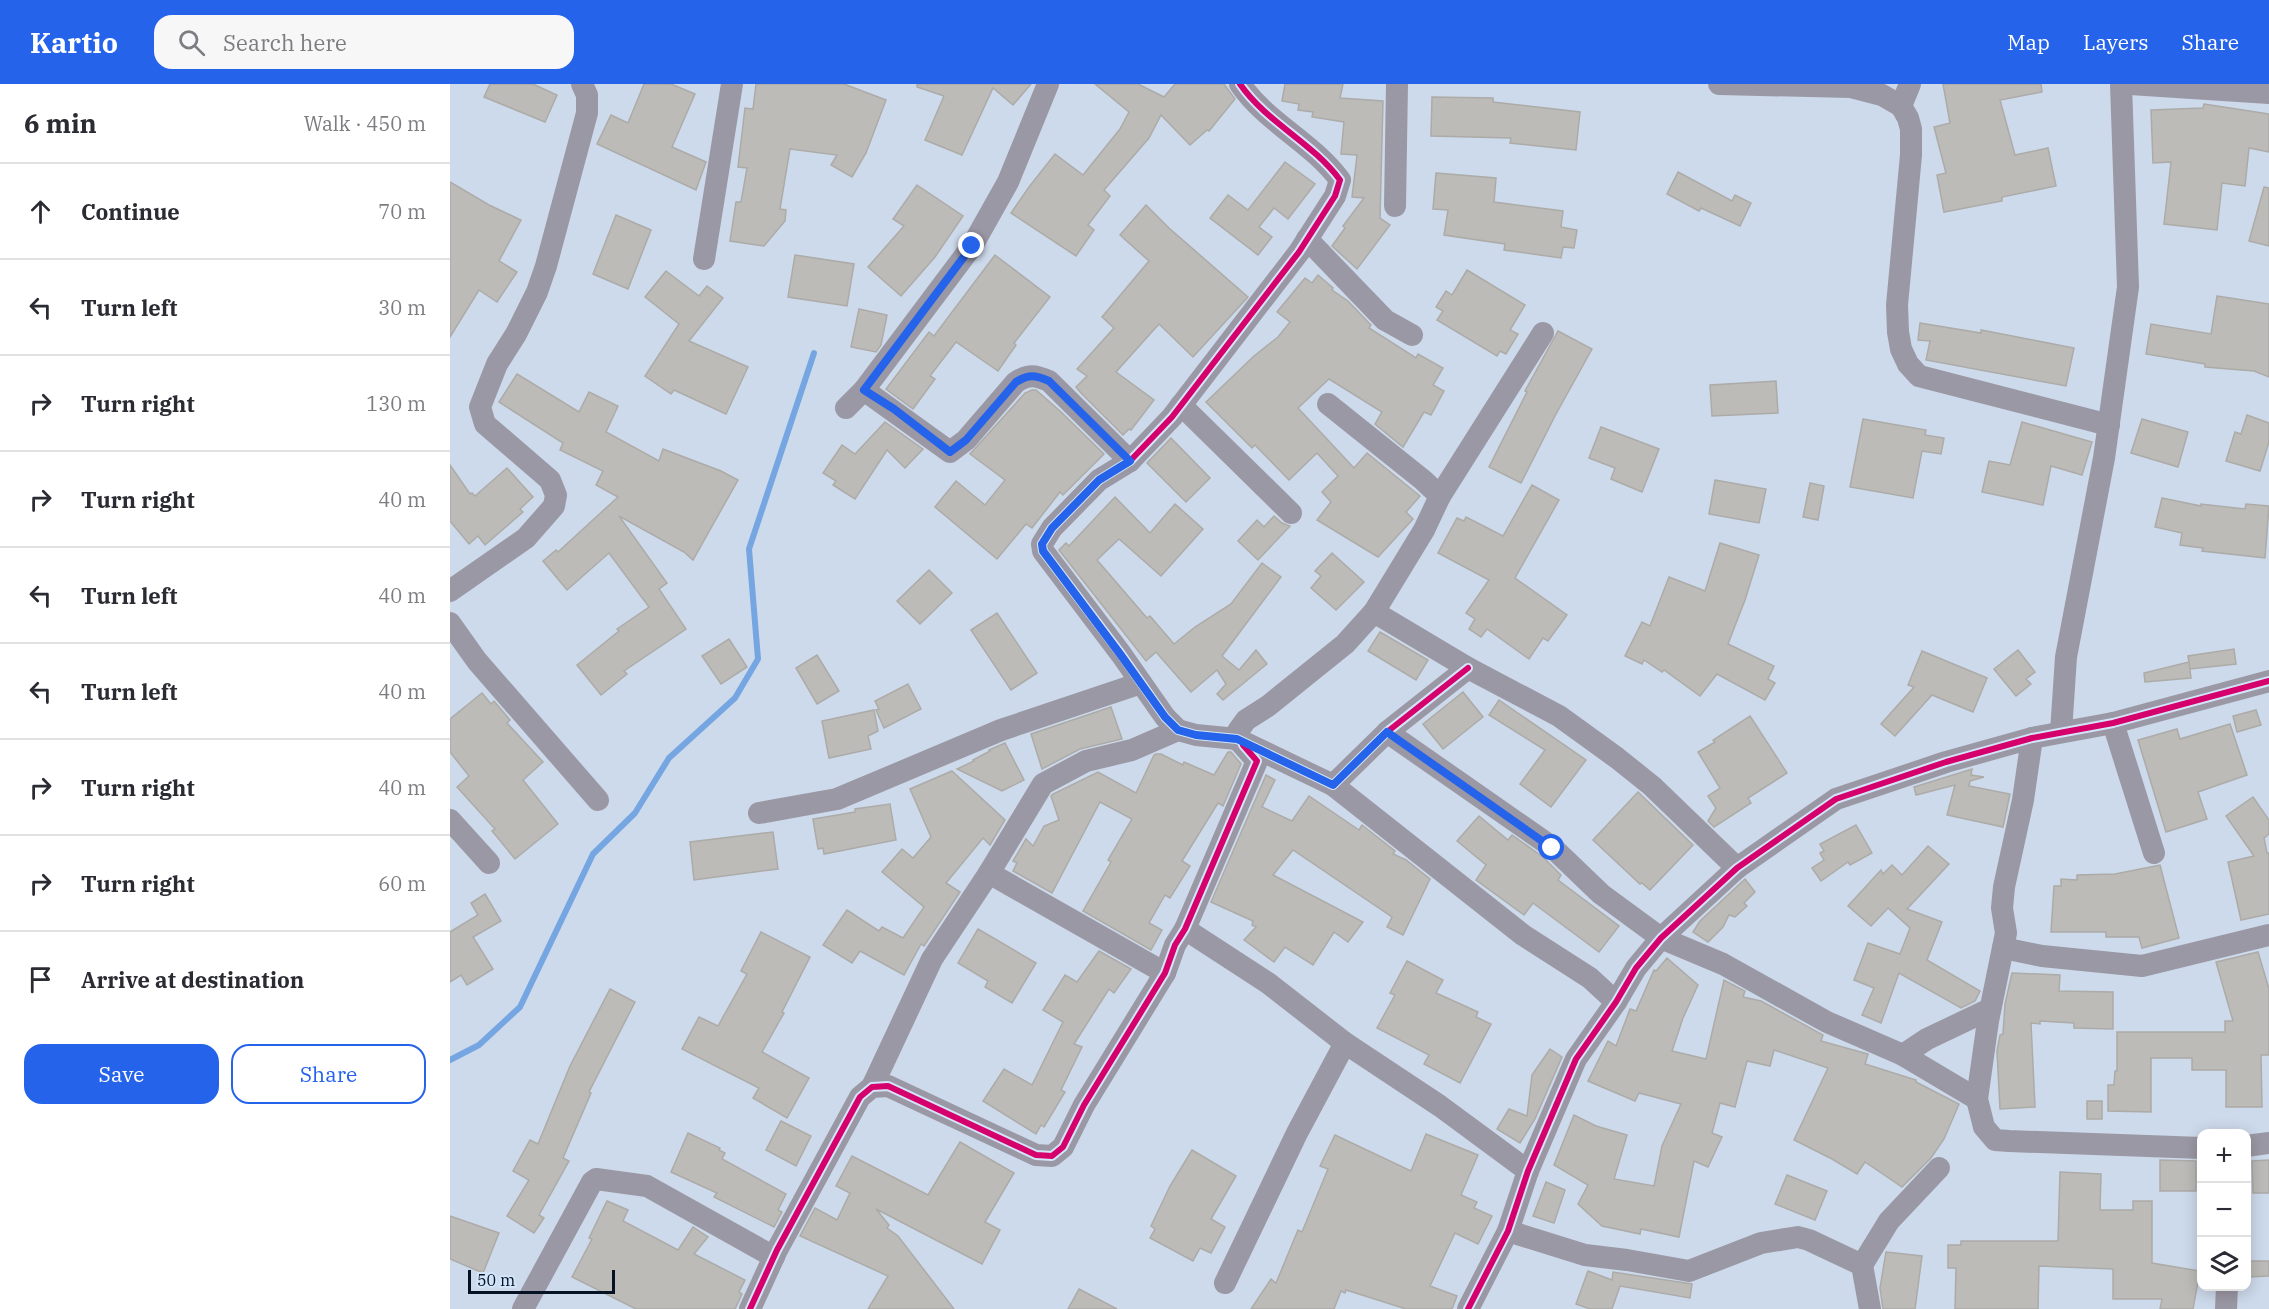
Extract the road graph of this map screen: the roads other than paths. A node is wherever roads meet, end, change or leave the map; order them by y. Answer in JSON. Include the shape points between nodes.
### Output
{"nodes":[{"id":1,"x":582,"y":84,"type":"edge"},
{"id":2,"x":732,"y":84,"type":"edge"},
{"id":3,"x":1048,"y":84,"type":"edge"},
{"id":4,"x":1240,"y":84,"type":"edge"},
{"id":5,"x":1397,"y":84,"type":"edge"},
{"id":6,"x":1719,"y":84,"type":"edge"},
{"id":7,"x":1910,"y":84,"type":"edge"},
{"id":8,"x":2121,"y":84,"type":"edge"},
{"id":9,"x":2130,"y":84,"type":"edge"},
{"id":10,"x":2228,"y":87,"type":"edge"},
{"id":11,"x":2269,"y":93,"type":"edge"},
{"id":12,"x":1901,"y":106,"type":"junction"},
{"id":13,"x":1395,"y":206,"type":"dead end"},
{"id":14,"x":1307,"y":239,"type":"junction"},
{"id":15,"x":704,"y":259,"type":"dead end"},
{"id":16,"x":1543,"y":333,"type":"dead end"},
{"id":17,"x":1412,"y":335,"type":"dead end"},
{"id":18,"x":864,"y":390,"type":"junction"},
{"id":19,"x":1328,"y":404,"type":"dead end"},
{"id":20,"x":1181,"y":405,"type":"junction"},
{"id":21,"x":846,"y":408,"type":"dead end"},
{"id":22,"x":2109,"y":425,"type":"junction"},
{"id":23,"x":1130,"y":461,"type":"junction"},
{"id":24,"x":1440,"y":496,"type":"junction"},
{"id":25,"x":1291,"y":513,"type":"dead end"},
{"id":26,"x":450,"y":591,"type":"edge"},
{"id":27,"x":1374,"y":612,"type":"junction"},
{"id":28,"x":450,"y":623,"type":"edge"},
{"id":29,"x":1468,"y":668,"type":"junction"},
{"id":30,"x":2269,"y":681,"type":"edge"},
{"id":31,"x":1141,"y":683,"type":"junction"},
{"id":32,"x":2113,"y":723,"type":"junction"},
{"id":33,"x":1178,"y":730,"type":"junction"},
{"id":34,"x":1387,"y":732,"type":"junction"},
{"id":35,"x":2061,"y":732,"type":"junction"},
{"id":36,"x":2032,"y":738,"type":"junction"},
{"id":37,"x":1237,"y":739,"type":"junction"},
{"id":38,"x":1333,"y":785,"type":"junction"},
{"id":39,"x":598,"y":800,"type":"dead end"},
{"id":40,"x":759,"y":813,"type":"dead end"},
{"id":41,"x":450,"y":820,"type":"edge"},
{"id":42,"x":2154,"y":853,"type":"dead end"},
{"id":43,"x":489,"y":863,"type":"dead end"},
{"id":44,"x":1737,"y":868,"type":"junction"},
{"id":45,"x":989,"y":873,"type":"junction"},
{"id":46,"x":1185,"y":929,"type":"junction"},
{"id":47,"x":2269,"y":935,"type":"edge"},
{"id":48,"x":1661,"y":938,"type":"junction"},
{"id":49,"x":2003,"y":948,"type":"junction"},
{"id":50,"x":1165,"y":973,"type":"junction"},
{"id":51,"x":1616,"y":1002,"type":"junction"},
{"id":52,"x":1990,"y":1009,"type":"junction"},
{"id":53,"x":1345,"y":1042,"type":"junction"},
{"id":54,"x":1903,"y":1055,"type":"junction"},
{"id":55,"x":872,"y":1087,"type":"junction"},
{"id":56,"x":1977,"y":1099,"type":"junction"},
{"id":57,"x":2269,"y":1143,"type":"edge"},
{"id":58,"x":2251,"y":1145,"type":"edge"},
{"id":59,"x":2197,"y":1148,"type":"edge"},
{"id":60,"x":1939,"y":1168,"type":"dead end"},
{"id":61,"x":1528,"y":1171,"type":"junction"},
{"id":62,"x":1509,"y":1231,"type":"junction"},
{"id":63,"x":774,"y":1257,"type":"junction"},
{"id":64,"x":1862,"y":1265,"type":"junction"},
{"id":65,"x":1225,"y":1283,"type":"dead end"},
{"id":66,"x":2227,"y":1291,"type":"edge"},
{"id":67,"x":523,"y":1309,"type":"edge"},
{"id":68,"x":750,"y":1309,"type":"edge"},
{"id":69,"x":1468,"y":1309,"type":"edge"},
{"id":70,"x":1870,"y":1309,"type":"edge"},
{"id":71,"x":2226,"y":1309,"type":"edge"}],
"edges":[{"from":1,"to":26,"type":"street","via":[[587,112],[546,266],[480,407],[485,424],[550,480],[556,495],[554,506],[526,538]]},
{"from":2,"to":15,"type":"street"},
{"from":3,"to":18,"type":"street","via":[[1008,183],[972,246]]},
{"from":4,"to":14,"type":"street","via":[[1251,100],[1327,163],[1340,180],[1335,196]]},
{"from":5,"to":13,"type":"street"},
{"from":6,"to":12,"type":"street","via":[[1851,87],[1882,95]]},
{"from":7,"to":12,"type":"street"},
{"from":8,"to":22,"type":"street","via":[[2128,287]]},
{"from":9,"to":10,"type":"street"},
{"from":10,"to":11,"type":"street"},
{"from":12,"to":22,"type":"street","via":[[1911,129],[1911,155],[1897,305],[1901,350],[1908,364],[1919,376]]},
{"from":14,"to":17,"type":"street","via":[[1384,320]]},
{"from":14,"to":20,"type":"street"},
{"from":16,"to":24,"type":"street"},
{"from":18,"to":21,"type":"street"},
{"from":18,"to":23,"type":"street","via":[[950,452],[966,440],[1016,382],[1034,375],[1049,381]]},
{"from":19,"to":24,"type":"street"},
{"from":20,"to":23,"type":"street"},
{"from":20,"to":25,"type":"street"},
{"from":22,"to":35,"type":"street","via":[[2066,657]]},
{"from":23,"to":31,"type":"street","via":[[1099,480],[1052,528],[1042,544],[1043,551]]},
{"from":24,"to":27,"type":"street","via":[[1424,531]]},
{"from":27,"to":29,"type":"street"},
{"from":27,"to":37,"type":"street","via":[[1345,644],[1246,720]]},
{"from":28,"to":39,"type":"street","via":[[477,661]]},
{"from":29,"to":34,"type":"street"},
{"from":29,"to":44,"type":"street","via":[[1559,716],[1617,758],[1652,786]]},
{"from":30,"to":32,"type":"street"},
{"from":31,"to":33,"type":"street"},
{"from":31,"to":40,"type":"street","via":[[1001,730],[837,799]]},
{"from":32,"to":35,"type":"street"},
{"from":32,"to":42,"type":"street"},
{"from":33,"to":37,"type":"street"},
{"from":33,"to":45,"type":"street","via":[[1132,750],[1086,761],[1043,784]]},
{"from":34,"to":38,"type":"street"},
{"from":34,"to":48,"type":"street","via":[[1552,848],[1601,894]]},
{"from":35,"to":36,"type":"street"},
{"from":36,"to":44,"type":"street","via":[[1836,799]]},
{"from":36,"to":49,"type":"street","via":[[2004,887]]},
{"from":37,"to":38,"type":"street"},
{"from":37,"to":46,"type":"street","via":[[1257,761]]},
{"from":38,"to":51,"type":"street","via":[[1523,935],[1590,978]]},
{"from":41,"to":43,"type":"street"},
{"from":44,"to":48,"type":"street"},
{"from":45,"to":50,"type":"street"},
{"from":45,"to":55,"type":"street","via":[[932,959]]},
{"from":46,"to":50,"type":"street"},
{"from":46,"to":53,"type":"street","via":[[1268,983]]},
{"from":47,"to":49,"type":"street","via":[[2142,966]]},
{"from":48,"to":51,"type":"street","via":[[1636,968]]},
{"from":48,"to":54,"type":"street","via":[[1724,964],[1827,1022]]},
{"from":49,"to":52,"type":"street"},
{"from":50,"to":55,"type":"street","via":[[1084,1105],[1063,1147],[1052,1156],[1036,1155],[888,1086]]},
{"from":51,"to":61,"type":"street","via":[[1576,1059]]},
{"from":52,"to":54,"type":"street"},
{"from":52,"to":56,"type":"street"},
{"from":53,"to":61,"type":"street"},
{"from":53,"to":65,"type":"street"},
{"from":54,"to":56,"type":"street"},
{"from":55,"to":63,"type":"street","via":[[860,1097]]},
{"from":56,"to":59,"type":"street","via":[[1984,1126],[1995,1140]]},
{"from":57,"to":58,"type":"street"},
{"from":60,"to":64,"type":"street","via":[[1889,1221]]},
{"from":61,"to":62,"type":"street"},
{"from":62,"to":64,"type":"street","via":[[1586,1255],[1689,1271],[1761,1243],[1798,1237]]},
{"from":62,"to":69,"type":"street"},
{"from":63,"to":67,"type":"street","via":[[648,1186],[596,1179]]},
{"from":63,"to":68,"type":"street"},
{"from":64,"to":70,"type":"street"},
{"from":66,"to":71,"type":"street"}]}
